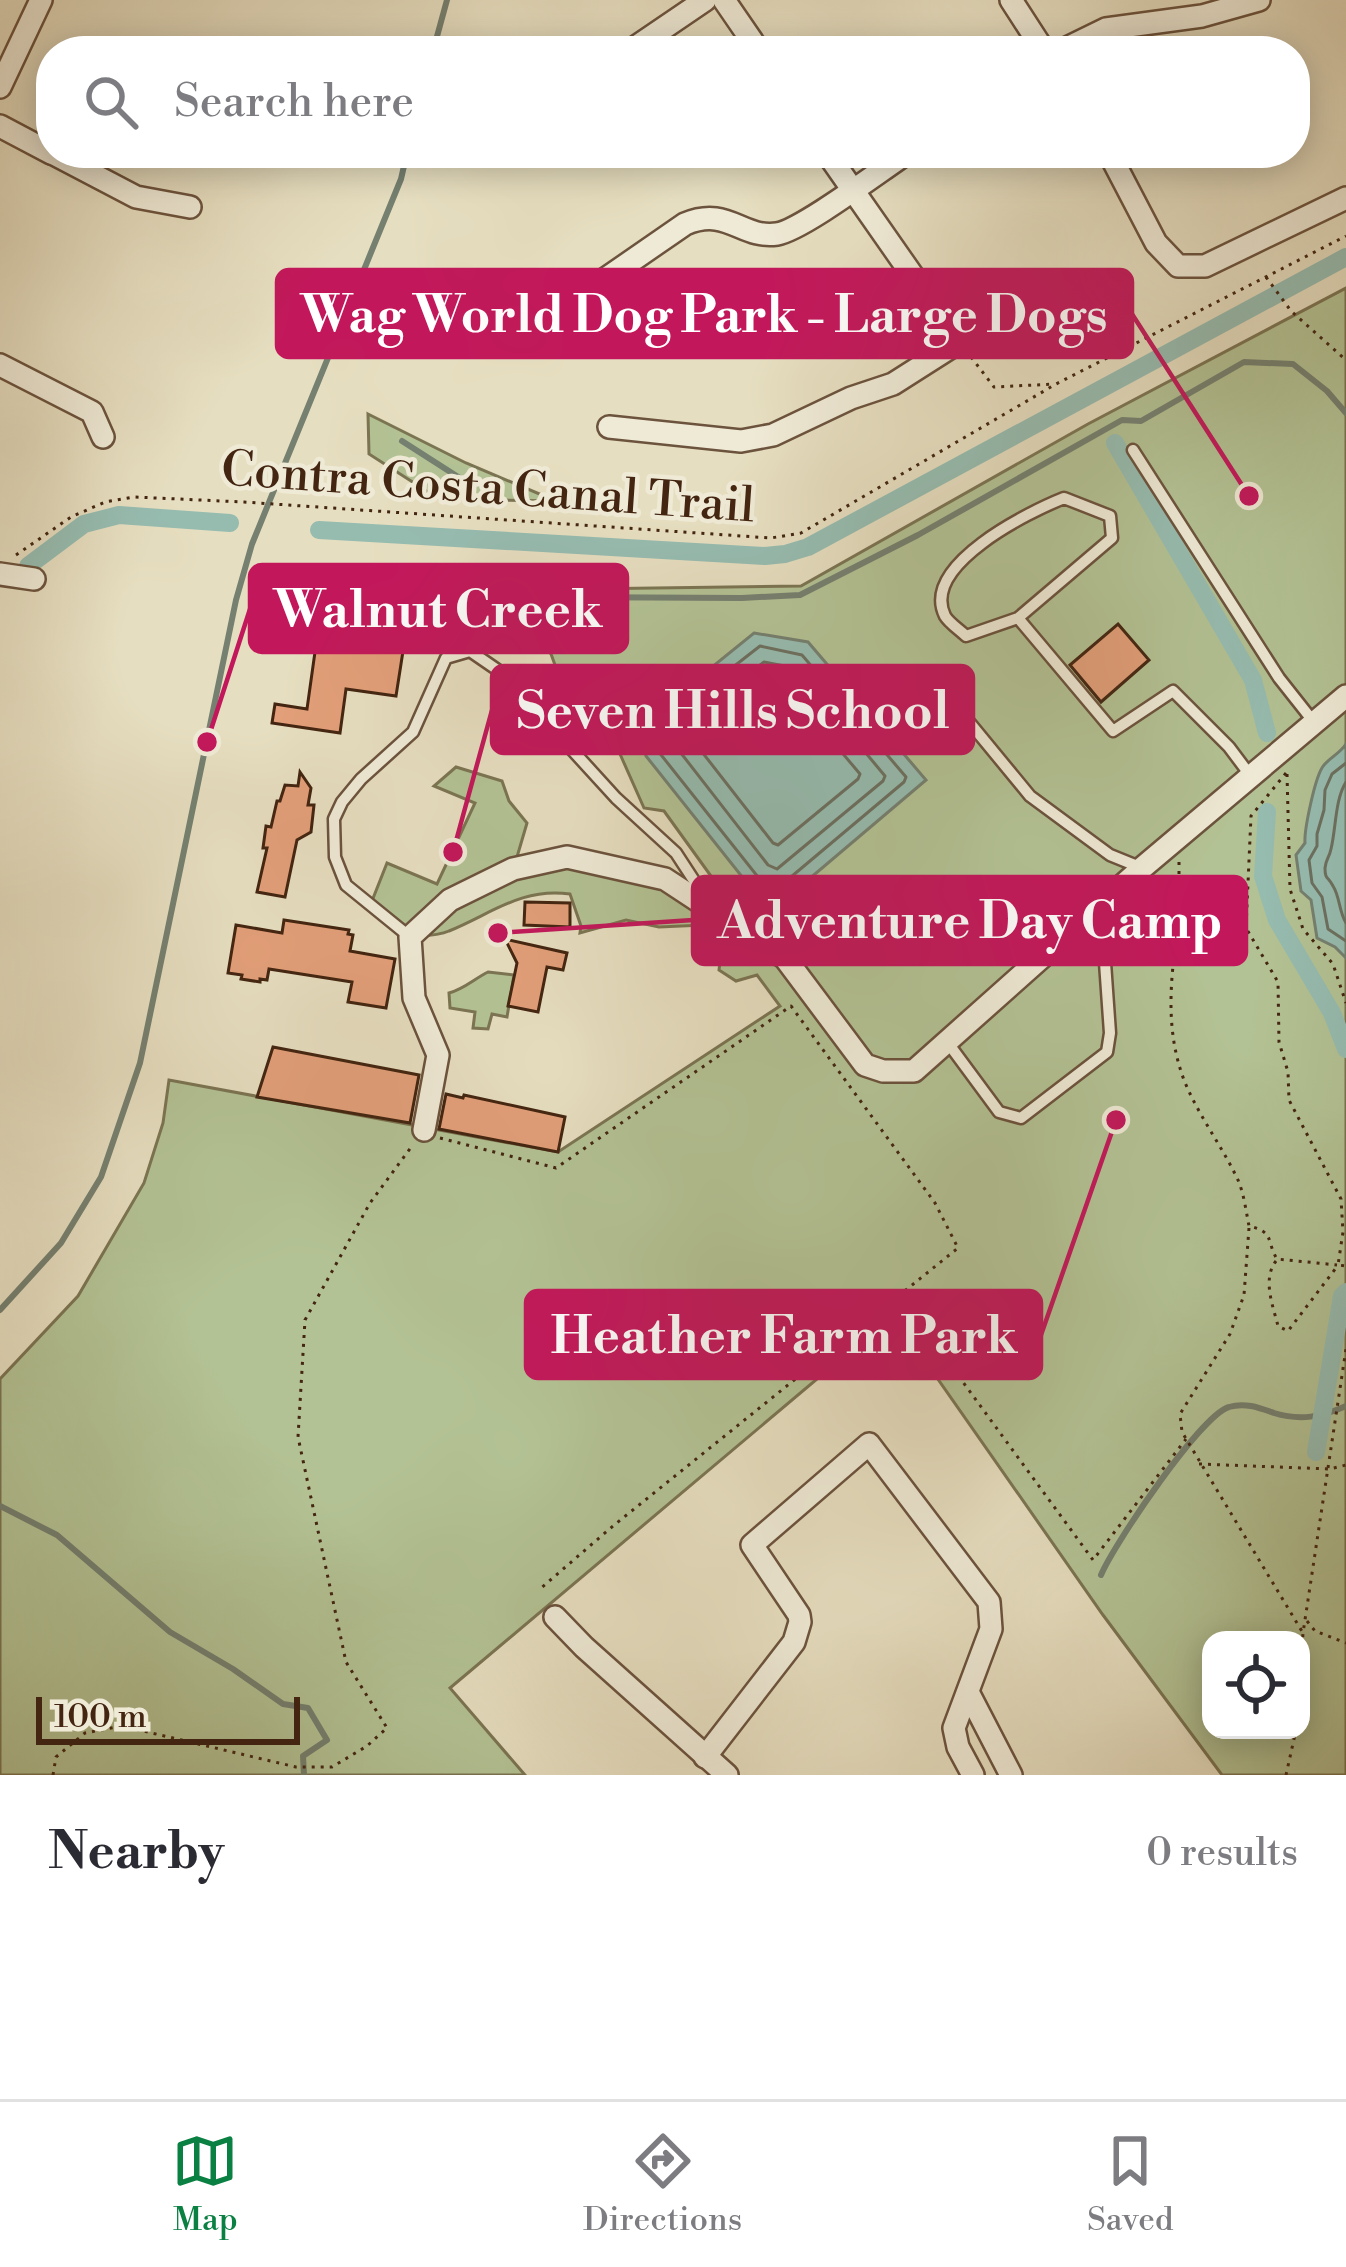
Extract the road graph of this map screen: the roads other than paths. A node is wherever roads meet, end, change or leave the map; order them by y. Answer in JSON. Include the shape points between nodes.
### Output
{"nodes":[{"id":1,"x":41,"y":0,"type":"edge"},
{"id":2,"x":705,"y":0,"type":"edge"},
{"id":3,"x":724,"y":0,"type":"edge"},
{"id":4,"x":1011,"y":0,"type":"edge"},
{"id":5,"x":1259,"y":0,"type":"edge"},
{"id":6,"x":652,"y":36,"type":"edge"},
{"id":7,"x":748,"y":36,"type":"edge"},
{"id":8,"x":1034,"y":36,"type":"edge"},
{"id":9,"x":1092,"y":36,"type":"edge"},
{"id":10,"x":0,"y":88,"type":"edge"},
{"id":11,"x":0,"y":126,"type":"edge"},
{"id":12,"x":36,"y":145,"type":"edge"},
{"id":13,"x":80,"y":168,"type":"edge"},
{"id":14,"x":837,"y":168,"type":"edge"},
{"id":15,"x":884,"y":168,"type":"edge"},
{"id":16,"x":1117,"y":168,"type":"edge"},
{"id":17,"x":852,"y":189,"type":"junction"},
{"id":18,"x":1346,"y":198,"type":"edge"},
{"id":19,"x":190,"y":207,"type":"dead end"},
{"id":20,"x":1049,"y":295,"type":"dead end"},
{"id":21,"x":530,"y":332,"type":"dead end"},
{"id":22,"x":959,"y":342,"type":"junction"},
{"id":23,"x":0,"y":365,"type":"edge"},
{"id":24,"x":609,"y":427,"type":"dead end"},
{"id":25,"x":103,"y":436,"type":"dead end"},
{"id":26,"x":1133,"y":450,"type":"dead end"},
{"id":27,"x":1018,"y":618,"type":"junction"},
{"id":28,"x":937,"y":683,"type":"dead end"},
{"id":29,"x":1346,"y":696,"type":"edge"},
{"id":30,"x":1315,"y":724,"type":"junction"},
{"id":31,"x":1252,"y":777,"type":"junction"},
{"id":32,"x":1142,"y":868,"type":"junction"},
{"id":33,"x":1101,"y":906,"type":"junction"},
{"id":34,"x":714,"y":912,"type":"junction"},
{"id":35,"x":410,"y":937,"type":"junction"},
{"id":36,"x":948,"y":1043,"type":"junction"},
{"id":37,"x":422,"y":1132,"type":"road end"},
{"id":38,"x":554,"y":1617,"type":"dead end"},
{"id":39,"x":968,"y":1692,"type":"junction"},
{"id":40,"x":700,"y":1753,"type":"junction"},
{"id":41,"x":727,"y":1775,"type":"edge"},
{"id":42,"x":974,"y":1775,"type":"edge"},
{"id":43,"x":1011,"y":1775,"type":"edge"}],
"edges":[{"from":1,"to":10,"type":"street"},
{"from":2,"to":6,"type":"street"},
{"from":3,"to":7,"type":"street"},
{"from":4,"to":8,"type":"street"},
{"from":5,"to":9,"type":"street"},
{"from":11,"to":12,"type":"street"},
{"from":13,"to":19,"type":"street","via":[[136,197]]},
{"from":14,"to":17,"type":"street"},
{"from":15,"to":17,"type":"street"},
{"from":16,"to":18,"type":"street","via":[[1156,243],[1178,266],[1205,266]]},
{"from":17,"to":21,"type":"street","via":[[781,233],[710,217],[685,224]]},
{"from":17,"to":22,"type":"street"},
{"from":20,"to":22,"type":"lane","via":[[993,333]]},
{"from":22,"to":24,"type":"street","via":[[892,384],[773,434],[740,441]]},
{"from":23,"to":25,"type":"street","via":[[92,412]]},
{"from":26,"to":30,"type":"lane"},
{"from":27,"to":27,"type":"lane","via":[[1112,538],[1110,517],[1064,497],[1032,511],[980,545],[941,593],[946,617],[966,636]]},
{"from":27,"to":31,"type":"lane","via":[[1113,731],[1173,691]]},
{"from":28,"to":32,"type":"lane","via":[[1030,796],[1110,855]]},
{"from":29,"to":30,"type":"street"},
{"from":30,"to":31,"type":"street"},
{"from":31,"to":32,"type":"street"},
{"from":32,"to":33,"type":"street"},
{"from":33,"to":36,"type":"street"},
{"from":33,"to":36,"type":"lane","via":[[1107,1052],[1021,1118],[999,1112]]},
{"from":34,"to":35,"type":"street","via":[[665,879],[567,857],[513,869],[449,900]]},
{"from":34,"to":35,"type":"lane","via":[[676,853],[502,673],[470,651],[446,658],[413,733],[361,779],[334,819],[346,885]]},
{"from":34,"to":36,"type":"street","via":[[785,958],[865,1065],[914,1071]]},
{"from":35,"to":37,"type":"street","via":[[414,998],[438,1055]]},
{"from":38,"to":40,"type":"street"},
{"from":39,"to":40,"type":"street","via":[[991,1629],[989,1602],[869,1444],[752,1546],[800,1622],[794,1642]]},
{"from":39,"to":42,"type":"street","via":[[954,1728]]},
{"from":39,"to":43,"type":"street"},
{"from":40,"to":41,"type":"street"}]}
